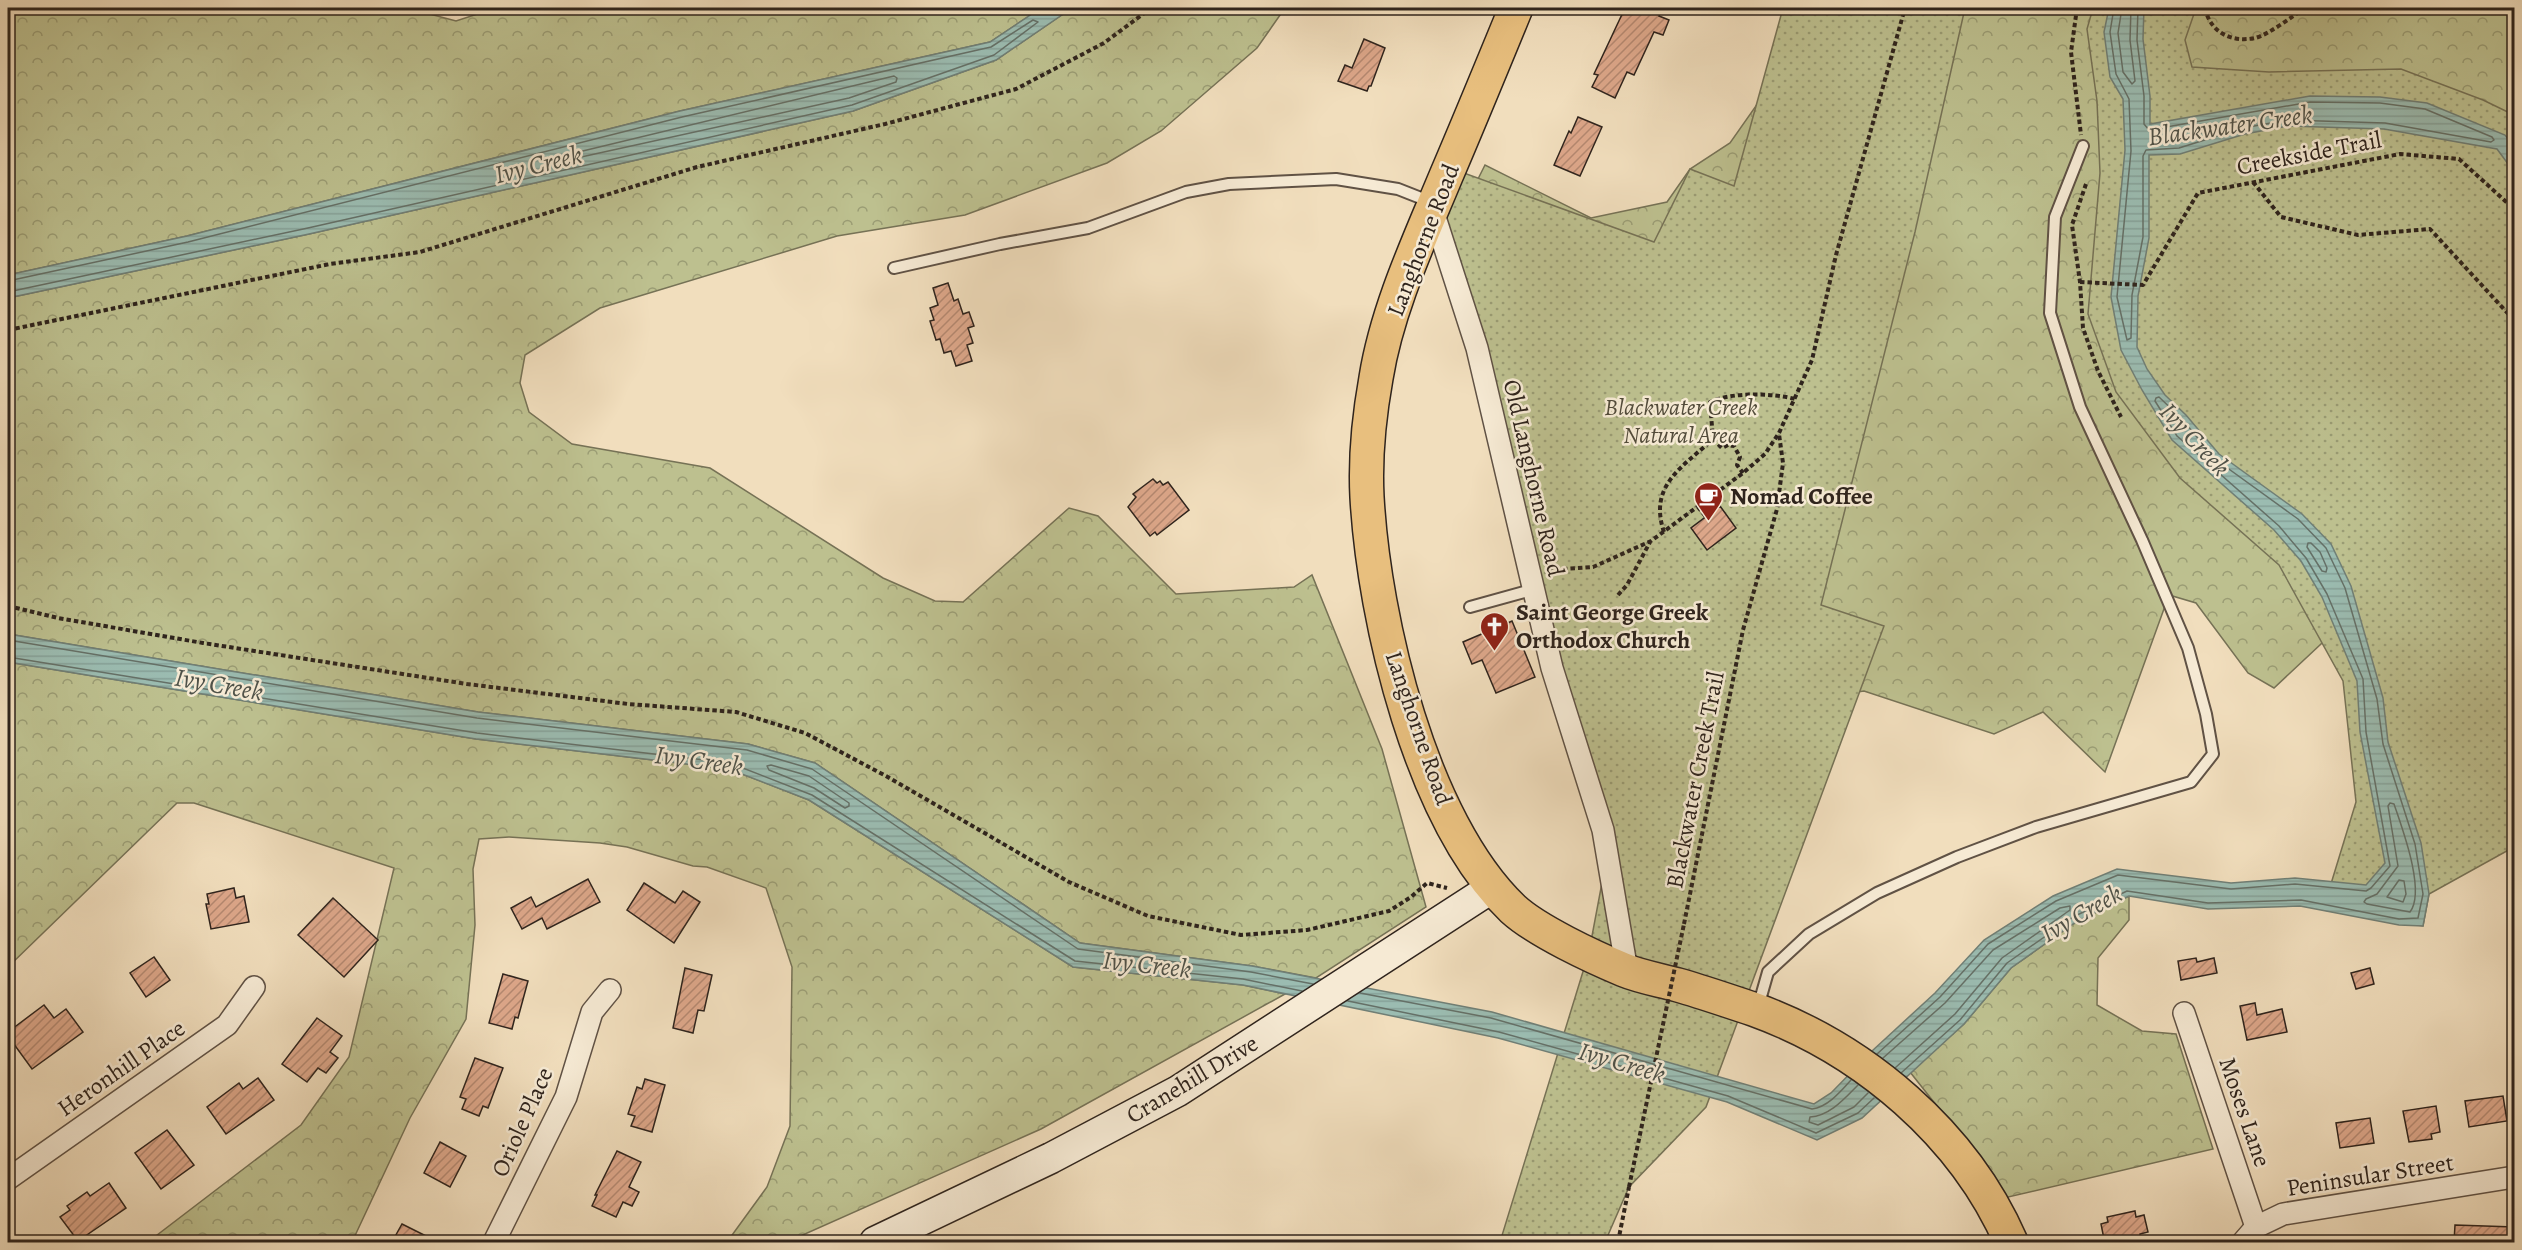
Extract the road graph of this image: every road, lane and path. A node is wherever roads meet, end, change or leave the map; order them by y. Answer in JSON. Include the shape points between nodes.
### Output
{"nodes":[{"id":1,"x":1151,"y":8,"type":"edge"},
{"id":2,"x":1516,"y":8,"type":"edge"},
{"id":3,"x":1905,"y":8,"type":"edge"},
{"id":4,"x":2205,"y":8,"type":"edge"},
{"id":5,"x":2304,"y":8,"type":"edge"},
{"id":6,"x":2083,"y":146,"type":"dead end"},
{"id":7,"x":2253,"y":182,"type":"junction"},
{"id":8,"x":1433,"y":206,"type":"junction"},
{"id":9,"x":2514,"y":209,"type":"edge"},
{"id":10,"x":894,"y":268,"type":"dead end"},
{"id":11,"x":2514,"y":320,"type":"edge"},
{"id":12,"x":8,"y":330,"type":"edge"},
{"id":13,"x":1796,"y":399,"type":"junction"},
{"id":14,"x":2121,"y":417,"type":"dead end"},
{"id":15,"x":1779,"y":433,"type":"junction"},
{"id":16,"x":1713,"y":439,"type":"junction"},
{"id":17,"x":1743,"y":472,"type":"junction"},
{"id":18,"x":1698,"y":507,"type":"junction"},
{"id":19,"x":1706,"y":517,"type":"dead end"},
{"id":20,"x":1664,"y":532,"type":"junction"},
{"id":21,"x":1651,"y":541,"type":"junction"},
{"id":22,"x":1532,"y":580,"type":"junction"},
{"id":23,"x":1618,"y":596,"type":"dead end"},
{"id":24,"x":8,"y":606,"type":"edge"},
{"id":25,"x":1470,"y":607,"type":"dead end"},
{"id":26,"x":1493,"y":887,"type":"junction"},
{"id":27,"x":1451,"y":889,"type":"dead end"},
{"id":28,"x":1627,"y":971,"type":"junction"},
{"id":29,"x":254,"y":987,"type":"dead end"},
{"id":30,"x":610,"y":990,"type":"dead end"},
{"id":31,"x":1757,"y":1011,"type":"junction"},
{"id":32,"x":2184,"y":1013,"type":"dead end"},
{"id":33,"x":2514,"y":1178,"type":"edge"},
{"id":34,"x":8,"y":1179,"type":"edge"},
{"id":35,"x":2249,"y":1235,"type":"edge"},
{"id":36,"x":495,"y":1242,"type":"edge"},
{"id":37,"x":875,"y":1242,"type":"edge"},
{"id":38,"x":1617,"y":1242,"type":"edge"},
{"id":39,"x":2012,"y":1242,"type":"edge"}],
"edges":[{"from":1,"to":12,"type":"path","via":[[1104,43],[1016,88],[885,124],[698,167],[420,252],[330,264]]},
{"from":2,"to":8,"type":"main road","name":"Langhorne Road"},
{"from":3,"to":13,"type":"path","via":[[1836,255],[1812,360]]},
{"from":4,"to":5,"type":"path","via":[[2207,20],[2222,34],[2237,39],[2257,37]]},
{"from":6,"to":31,"type":"lane","via":[[2055,217],[2050,314],[2080,407],[2188,648],[2213,754],[2191,782],[2036,826],[1877,893],[1809,934],[1768,972]]},
{"from":7,"to":9,"type":"path","name":"Creekside Trail","via":[[2400,154],[2459,159]]},
{"from":7,"to":11,"type":"path","via":[[2281,217],[2358,235],[2430,229]]},
{"from":7,"to":14,"type":"path","name":"Creekside Trail","via":[[2198,194],[2143,285],[2080,282],[2083,328],[2098,371]]},
{"from":8,"to":10,"type":"lane","via":[[1398,189],[1336,179],[1229,184],[1186,192],[1088,228]]},
{"from":8,"to":22,"type":"street","name":"Old Langhorne Road","via":[[1477,348]]},
{"from":8,"to":26,"type":"main road","name":"Langhorne Road","via":[[1392,317],[1376,375],[1368,434],[1367,495],[1379,599],[1414,730],[1437,797]]},
{"from":13,"to":15,"type":"path"},
{"from":13,"to":16,"type":"path","via":[[1723,396],[1710,402]]},
{"from":15,"to":17,"type":"path","via":[[1765,453]]},
{"from":15,"to":38,"type":"path","name":"Blackwater Creek Trail","bridge":true,"via":[[1783,463],[1777,509],[1743,630]]},
{"from":16,"to":17,"type":"path","via":[[1722,448],[1734,446],[1740,457],[1737,465]]},
{"from":16,"to":20,"type":"path","via":[[1678,469],[1665,486],[1659,508]]},
{"from":17,"to":18,"type":"path"},
{"from":18,"to":19,"type":"path"},
{"from":18,"to":20,"type":"path"},
{"from":20,"to":21,"type":"path"},
{"from":21,"to":22,"type":"path","via":[[1593,567]]},
{"from":21,"to":23,"type":"path"},
{"from":22,"to":25,"type":"lane"},
{"from":22,"to":28,"type":"street","name":"Old Langhorne Road","via":[[1552,668],[1603,830]]},
{"from":24,"to":27,"type":"path","via":[[203,643],[467,684],[628,704],[736,712],[805,733],[1069,882],[1148,916],[1241,935],[1307,930],[1389,911],[1427,883]]},
{"from":26,"to":28,"type":"main road","name":"Langhorne Road","via":[[1515,911],[1540,928]]},
{"from":26,"to":37,"type":"main road","name":"Cranehill Drive","via":[[1178,1091]]},
{"from":28,"to":31,"type":"main road","name":"Langhorne Road"},
{"from":29,"to":34,"type":"street","name":"Heronhill Place","via":[[227,1025]]},
{"from":30,"to":36,"type":"street","name":"Oriole Place","via":[[592,1012],[566,1097]]},
{"from":31,"to":39,"type":"main road","name":"Langhorne Road","via":[[1809,1032],[1854,1059],[1914,1108],[1975,1176]]},
{"from":32,"to":35,"type":"street","name":"Moses Lane"},
{"from":33,"to":35,"type":"street","name":"Peninsular Street","via":[[2283,1214]]}]}
